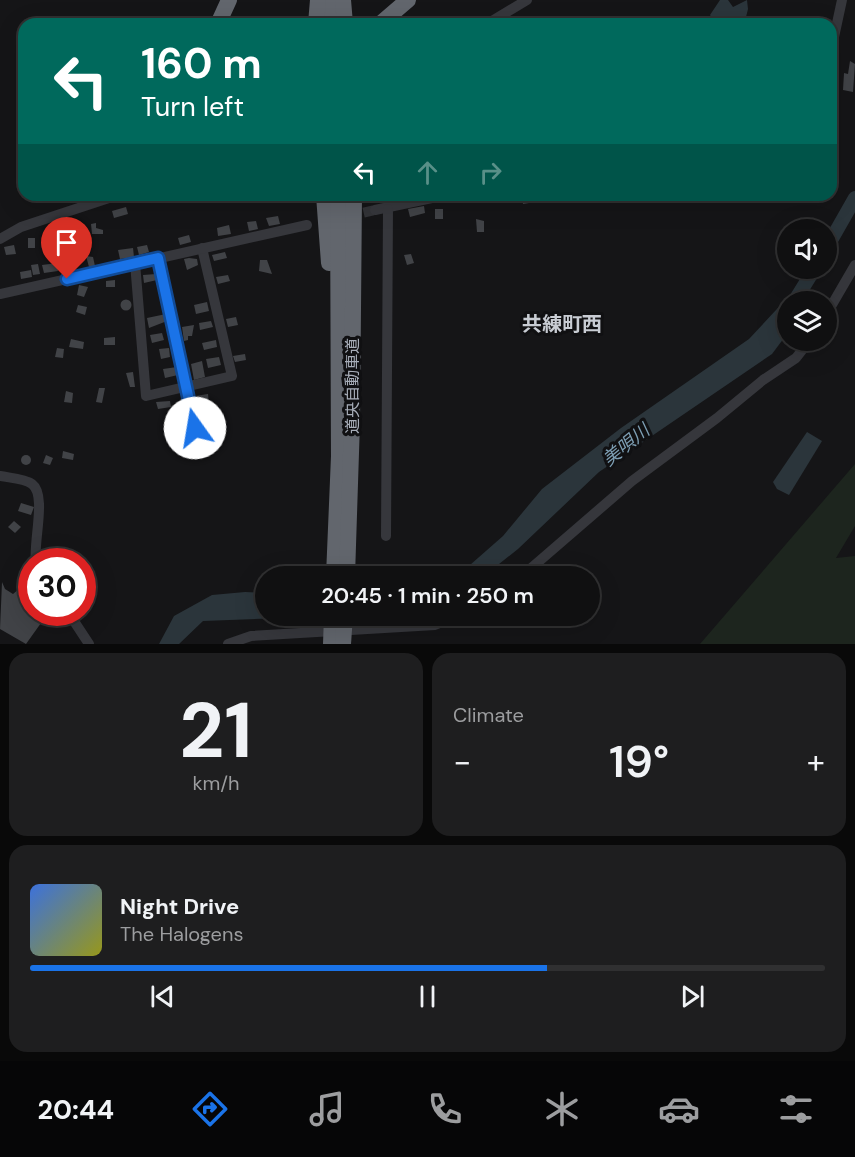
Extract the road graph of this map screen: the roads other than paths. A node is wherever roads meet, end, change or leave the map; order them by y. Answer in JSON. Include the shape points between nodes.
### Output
{"nodes":[{"id":1,"x":215,"y":0,"type":"edge"},
{"id":2,"x":229,"y":0,"type":"edge"},
{"id":3,"x":318,"y":0,"type":"edge"},
{"id":4,"x":330,"y":0,"type":"edge"},
{"id":5,"x":343,"y":0,"type":"edge"},
{"id":6,"x":408,"y":0,"type":"edge"},
{"id":7,"x":527,"y":0,"type":"edge"},
{"id":8,"x":842,"y":0,"type":"edge"},
{"id":9,"x":210,"y":18,"type":"edge"},
{"id":10,"x":221,"y":18,"type":"edge"},
{"id":11,"x":316,"y":18,"type":"edge"},
{"id":12,"x":331,"y":18,"type":"edge"},
{"id":13,"x":344,"y":18,"type":"edge"},
{"id":14,"x":386,"y":18,"type":"edge"},
{"id":15,"x":497,"y":18,"type":"edge"},
{"id":16,"x":837,"y":23,"type":"edge"},
{"id":17,"x":100,"y":201,"type":"edge"},
{"id":18,"x":324,"y":201,"type":"edge"},
{"id":19,"x":338,"y":201,"type":"edge"},
{"id":20,"x":354,"y":201,"type":"edge"},
{"id":21,"x":419,"y":201,"type":"edge"},
{"id":22,"x":388,"y":208,"type":"junction"},
{"id":23,"x":375,"y":210,"type":"tunnel mouth"},
{"id":24,"x":307,"y":225,"type":"dead end"},
{"id":25,"x":0,"y":239,"type":"edge"},
{"id":26,"x":202,"y":248,"type":"junction"},
{"id":27,"x":158,"y":258,"type":"junction"},
{"id":28,"x":135,"y":263,"type":"junction"},
{"id":29,"x":855,"y":265,"type":"edge"},
{"id":30,"x":0,"y":294,"type":"edge"},
{"id":31,"x":837,"y":296,"type":"edge"},
{"id":32,"x":801,"y":351,"type":"edge"},
{"id":33,"x":186,"y":387,"type":"junction"},
{"id":34,"x":195,"y":428,"type":"dead end"},
{"id":35,"x":339,"y":456,"type":"junction"},
{"id":36,"x":0,"y":477,"type":"edge"},
{"id":37,"x":386,"y":536,"type":"dead end"},
{"id":38,"x":343,"y":538,"type":"junction"},
{"id":39,"x":35,"y":548,"type":"edge"},
{"id":40,"x":336,"y":566,"type":"edge"},
{"id":41,"x":346,"y":566,"type":"edge"},
{"id":42,"x":534,"y":566,"type":"edge"},
{"id":43,"x":77,"y":626,"type":"edge"},
{"id":44,"x":332,"y":626,"type":"edge"},
{"id":45,"x":344,"y":626,"type":"edge"},
{"id":46,"x":425,"y":626,"type":"edge"},
{"id":47,"x":311,"y":638,"type":"edge"},
{"id":48,"x":89,"y":644,"type":"edge"},
{"id":49,"x":228,"y":644,"type":"edge"},
{"id":50,"x":331,"y":644,"type":"edge"},
{"id":51,"x":343,"y":644,"type":"edge"}],
"edges":[{"from":1,"to":9,"type":"highway"},
{"from":2,"to":10,"type":"highway"},
{"from":3,"to":11,"type":"highway"},
{"from":4,"to":12,"type":"highway"},
{"from":5,"to":13,"type":"highway"},
{"from":6,"to":14,"type":"highway"},
{"from":7,"to":15,"type":"street"},
{"from":8,"to":16,"type":"street"},
{"from":17,"to":25,"type":"street","via":[[21,227]]},
{"from":18,"to":35,"type":"highway"},
{"from":19,"to":35,"type":"highway","name":"道央自動車道"},
{"from":20,"to":38,"type":"highway","name":"道央自動車道"},
{"from":21,"to":22,"type":"street"},
{"from":22,"to":23,"type":"street"},
{"from":22,"to":37,"type":"street"},
{"from":24,"to":26,"type":"street"},
{"from":26,"to":27,"type":"street"},
{"from":26,"to":33,"type":"street","via":[[232,376]]},
{"from":27,"to":28,"type":"street"},
{"from":27,"to":33,"type":"street"},
{"from":28,"to":30,"type":"street"},
{"from":28,"to":33,"type":"street","via":[[146,396]]},
{"from":29,"to":31,"type":"street"},
{"from":32,"to":42,"type":"street","via":[[632,481]]},
{"from":33,"to":34,"type":"street"},
{"from":35,"to":38,"type":"highway","name":"道央自動車道"},
{"from":36,"to":39,"type":"street","via":[[26,481],[38,492]]},
{"from":38,"to":40,"type":"highway","name":"道央自動車道"},
{"from":38,"to":41,"type":"highway","name":"道央自動車道"},
{"from":43,"to":48,"type":"street"},
{"from":44,"to":50,"type":"highway"},
{"from":45,"to":51,"type":"highway"},
{"from":46,"to":47,"type":"street"},
{"from":47,"to":49,"type":"street","via":[[251,636]]}]}
